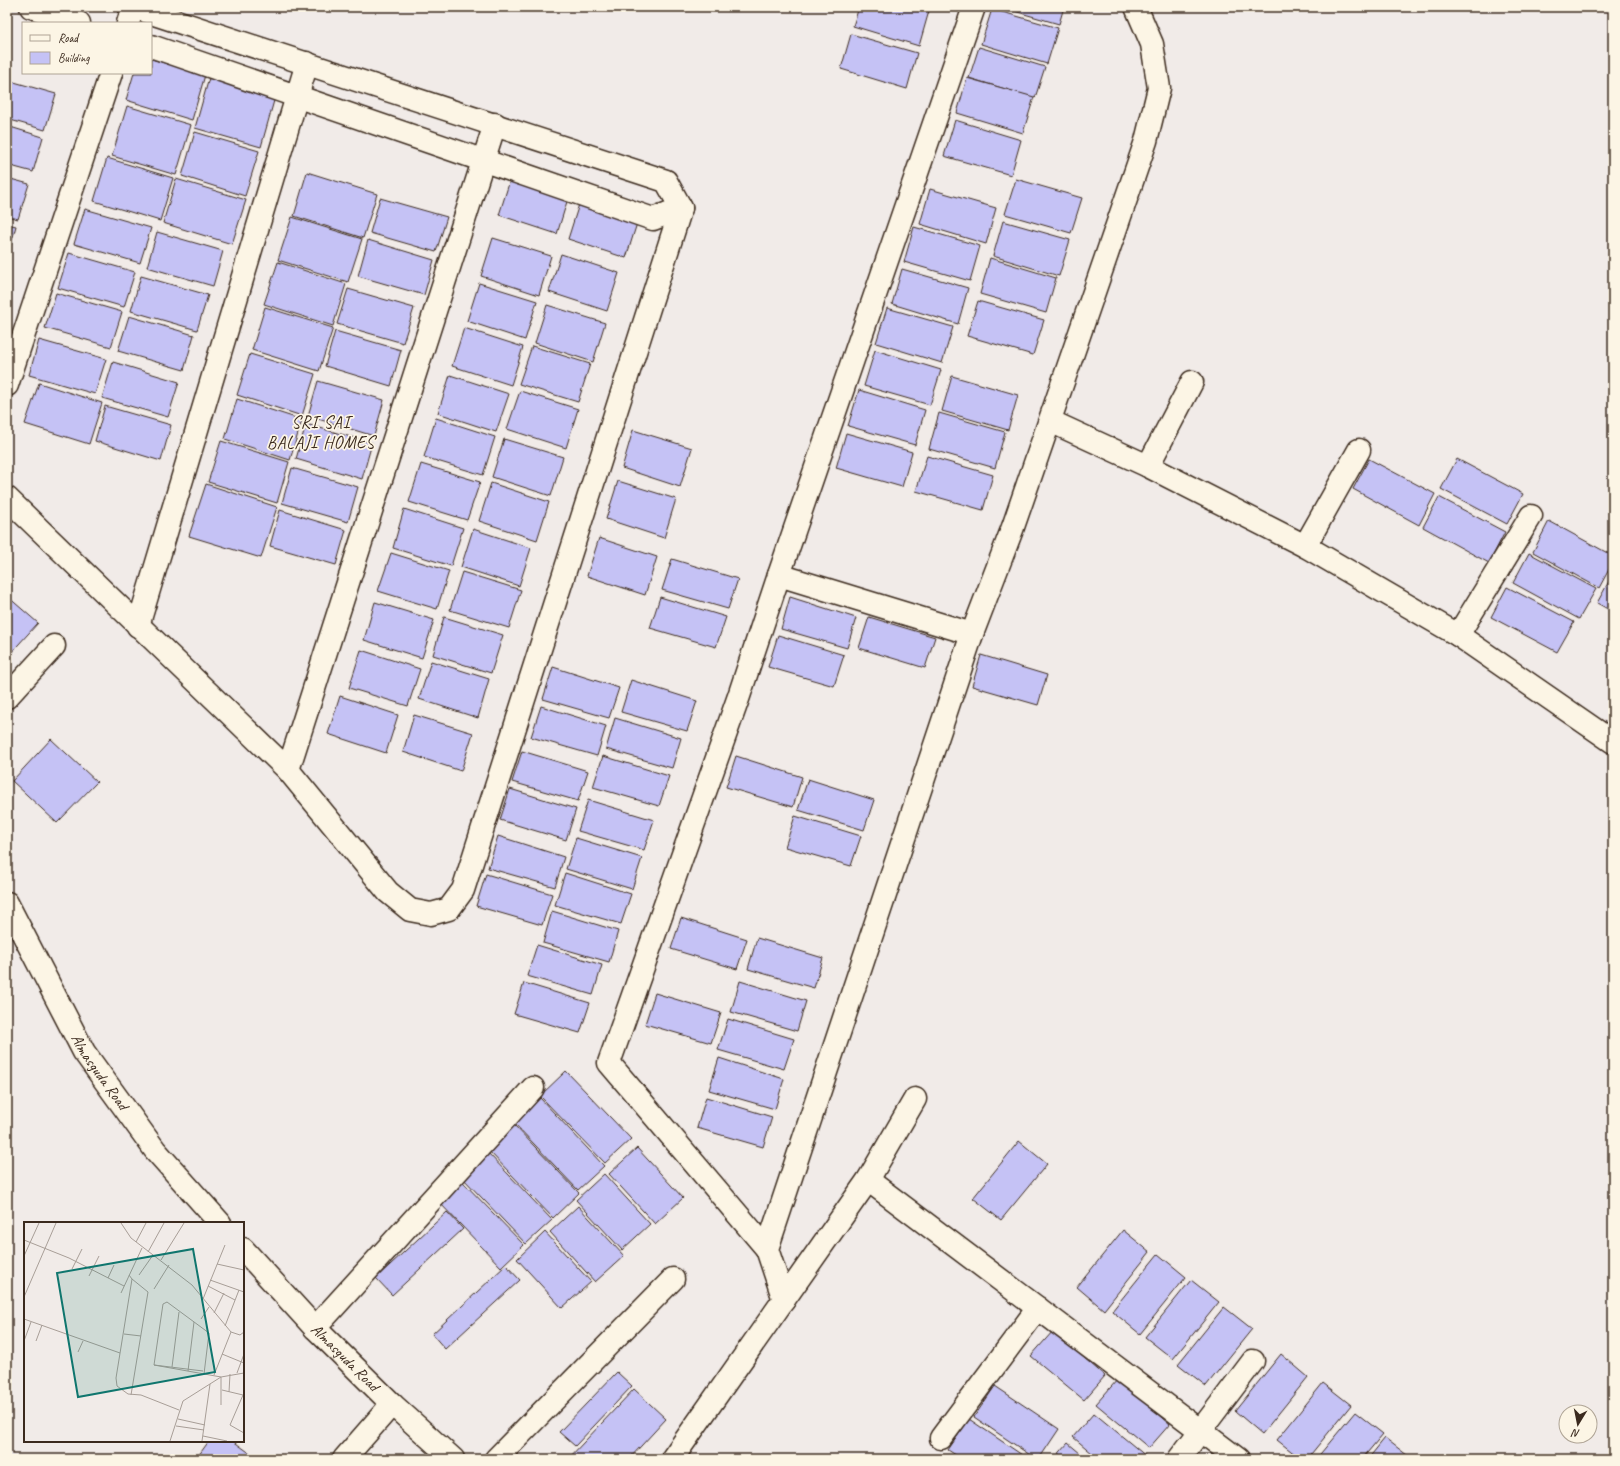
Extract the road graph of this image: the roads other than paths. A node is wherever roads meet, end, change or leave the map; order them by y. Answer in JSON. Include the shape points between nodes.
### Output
{"nodes":[{"id":1,"x":31,"y":7,"type":"edge"},
{"id":2,"x":133,"y":7,"type":"edge"},
{"id":3,"x":974,"y":7,"type":"edge"},
{"id":4,"x":1136,"y":7,"type":"edge"},
{"id":5,"x":76,"y":22,"type":"edge"},
{"id":6,"x":128,"y":22,"type":"edge"},
{"id":7,"x":152,"y":46,"type":"edge"},
{"id":8,"x":307,"y":63,"type":"junction"},
{"id":9,"x":111,"y":74,"type":"edge"},
{"id":10,"x":297,"y":96,"type":"junction"},
{"id":11,"x":495,"y":124,"type":"junction"},
{"id":12,"x":483,"y":161,"type":"junction"},
{"id":13,"x":681,"y":208,"type":"junction"},
{"id":14,"x":1192,"y":382,"type":"dead end"},
{"id":15,"x":7,"y":385,"type":"edge"},
{"id":16,"x":1050,"y":421,"type":"junction"},
{"id":17,"x":1358,"y":450,"type":"dead end"},
{"id":18,"x":1148,"y":466,"type":"junction"},
{"id":19,"x":7,"y":498,"type":"edge"},
{"id":20,"x":1531,"y":516,"type":"dead end"},
{"id":21,"x":1305,"y":546,"type":"junction"},
{"id":22,"x":779,"y":575,"type":"junction"},
{"id":23,"x":138,"y":626,"type":"junction"},
{"id":24,"x":972,"y":634,"type":"junction"},
{"id":25,"x":1458,"y":635,"type":"junction"},
{"id":26,"x":54,"y":646,"type":"dead end"},
{"id":27,"x":7,"y":697,"type":"edge"},
{"id":28,"x":1613,"y":742,"type":"edge"},
{"id":29,"x":288,"y":770,"type":"junction"},
{"id":30,"x":7,"y":903,"type":"edge"},
{"id":31,"x":533,"y":1088,"type":"dead end"},
{"id":32,"x":915,"y":1099,"type":"dead end"},
{"id":33,"x":868,"y":1180,"type":"junction"},
{"id":34,"x":219,"y":1222,"type":"edge"},
{"id":35,"x":767,"y":1248,"type":"junction"},
{"id":36,"x":244,"y":1250,"type":"edge"},
{"id":37,"x":673,"y":1279,"type":"dead end"},
{"id":38,"x":784,"y":1300,"type":"junction"},
{"id":39,"x":1038,"y":1308,"type":"junction"},
{"id":40,"x":315,"y":1328,"type":"junction"},
{"id":41,"x":1253,"y":1361,"type":"dead end"},
{"id":42,"x":392,"y":1404,"type":"junction"},
{"id":43,"x":1201,"y":1431,"type":"junction"},
{"id":44,"x":941,"y":1438,"type":"dead end"},
{"id":45,"x":344,"y":1459,"type":"edge"},
{"id":46,"x":453,"y":1459,"type":"edge"},
{"id":47,"x":496,"y":1459,"type":"edge"},
{"id":48,"x":672,"y":1459,"type":"edge"},
{"id":49,"x":1179,"y":1459,"type":"edge"},
{"id":50,"x":1238,"y":1459,"type":"edge"}],
"edges":[{"from":1,"to":5,"type":"street"},
{"from":2,"to":6,"type":"street"},
{"from":2,"to":8,"type":"street"},
{"from":3,"to":22,"type":"street"},
{"from":4,"to":16,"type":"street","via":[[1152,44],[1158,88],[1146,140]]},
{"from":7,"to":10,"type":"street"},
{"from":8,"to":10,"type":"street"},
{"from":8,"to":11,"type":"street"},
{"from":9,"to":15,"type":"street"},
{"from":10,"to":12,"type":"street"},
{"from":10,"to":23,"type":"street"},
{"from":11,"to":12,"type":"street"},
{"from":11,"to":13,"type":"street","via":[[666,181]]},
{"from":12,"to":13,"type":"street","via":[[653,220]]},
{"from":12,"to":29,"type":"street"},
{"from":13,"to":29,"type":"street","via":[[464,890],[450,909],[431,914],[410,910],[388,892]]},
{"from":14,"to":18,"type":"street"},
{"from":16,"to":18,"type":"street"},
{"from":16,"to":24,"type":"street"},
{"from":17,"to":21,"type":"street"},
{"from":18,"to":21,"type":"street"},
{"from":19,"to":23,"type":"street"},
{"from":20,"to":25,"type":"street"},
{"from":21,"to":25,"type":"street"},
{"from":22,"to":24,"type":"street"},
{"from":22,"to":35,"type":"street","via":[[610,1063]]},
{"from":23,"to":29,"type":"street"},
{"from":24,"to":35,"type":"street"},
{"from":25,"to":28,"type":"street"},
{"from":26,"to":27,"type":"street"},
{"from":30,"to":34,"type":"street","name":"Almasguda Road","via":[[84,1052],[155,1150]]},
{"from":31,"to":40,"type":"street"},
{"from":32,"to":33,"type":"street"},
{"from":33,"to":38,"type":"street"},
{"from":33,"to":39,"type":"street"},
{"from":35,"to":38,"type":"street"},
{"from":36,"to":40,"type":"street","name":"Almasguda Road"},
{"from":37,"to":47,"type":"street"},
{"from":38,"to":48,"type":"street"},
{"from":39,"to":43,"type":"street"},
{"from":39,"to":44,"type":"street"},
{"from":40,"to":42,"type":"street","name":"Almasguda Road"},
{"from":41,"to":43,"type":"street"},
{"from":42,"to":45,"type":"street"},
{"from":42,"to":46,"type":"street","name":"Almasguda Road"},
{"from":43,"to":49,"type":"street"},
{"from":43,"to":50,"type":"street"}]}
